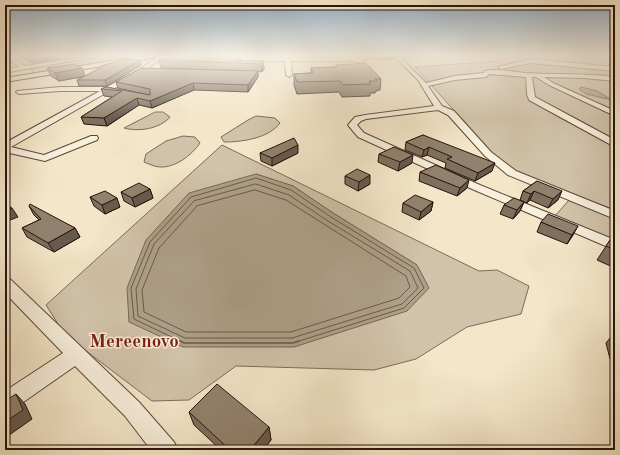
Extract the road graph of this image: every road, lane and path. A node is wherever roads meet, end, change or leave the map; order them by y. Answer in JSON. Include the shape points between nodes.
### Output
{"nodes":[{"id":1,"x":21,"y":77,"type":"edge"},
{"id":2,"x":131,"y":77,"type":"edge"},
{"id":3,"x":417,"y":77,"type":"edge"},
{"id":4,"x":463,"y":77,"type":"edge"},
{"id":5,"x":533,"y":77,"type":"edge"},
{"id":6,"x":537,"y":77,"type":"edge"},
{"id":7,"x":594,"y":77,"type":"edge"},
{"id":8,"x":5,"y":80,"type":"edge"},
{"id":9,"x":615,"y":80,"type":"edge"},
{"id":10,"x":424,"y":85,"type":"junction"},
{"id":11,"x":107,"y":90,"type":"junction"},
{"id":12,"x":120,"y":91,"type":"edge"},
{"id":13,"x":19,"y":92,"type":"dead end"},
{"id":14,"x":439,"y":108,"type":"junction"},
{"id":15,"x":615,"y":114,"type":"edge"},
{"id":16,"x":94,"y":138,"type":"dead end"},
{"id":17,"x":615,"y":144,"type":"edge"},
{"id":18,"x":5,"y":148,"type":"edge"},
{"id":19,"x":615,"y":215,"type":"edge"},
{"id":20,"x":615,"y":245,"type":"edge"},
{"id":21,"x":5,"y":284,"type":"edge"},
{"id":22,"x":77,"y":354,"type":"junction"},
{"id":23,"x":5,"y":403,"type":"edge"},
{"id":24,"x":166,"y":450,"type":"edge"}],
"edges":[{"from":1,"to":8,"type":"main road"},
{"from":2,"to":11,"type":"street"},
{"from":3,"to":10,"type":"street"},
{"from":4,"to":10,"type":"street"},
{"from":5,"to":17,"type":"street","via":[[530,94],[532,98]]},
{"from":6,"to":15,"type":"street"},
{"from":7,"to":9,"type":"street"},
{"from":10,"to":14,"type":"street"},
{"from":11,"to":12,"type":"street"},
{"from":11,"to":13,"type":"street","via":[[60,89]]},
{"from":11,"to":18,"type":"street"},
{"from":14,"to":19,"type":"street","via":[[451,113],[488,154],[512,173]]},
{"from":14,"to":20,"type":"street","via":[[366,117],[358,119],[352,125],[360,135]]},
{"from":16,"to":18,"type":"street","via":[[44,158]]},
{"from":21,"to":22,"type":"street"},
{"from":22,"to":23,"type":"street"},
{"from":22,"to":24,"type":"street","via":[[132,409]]}]}
